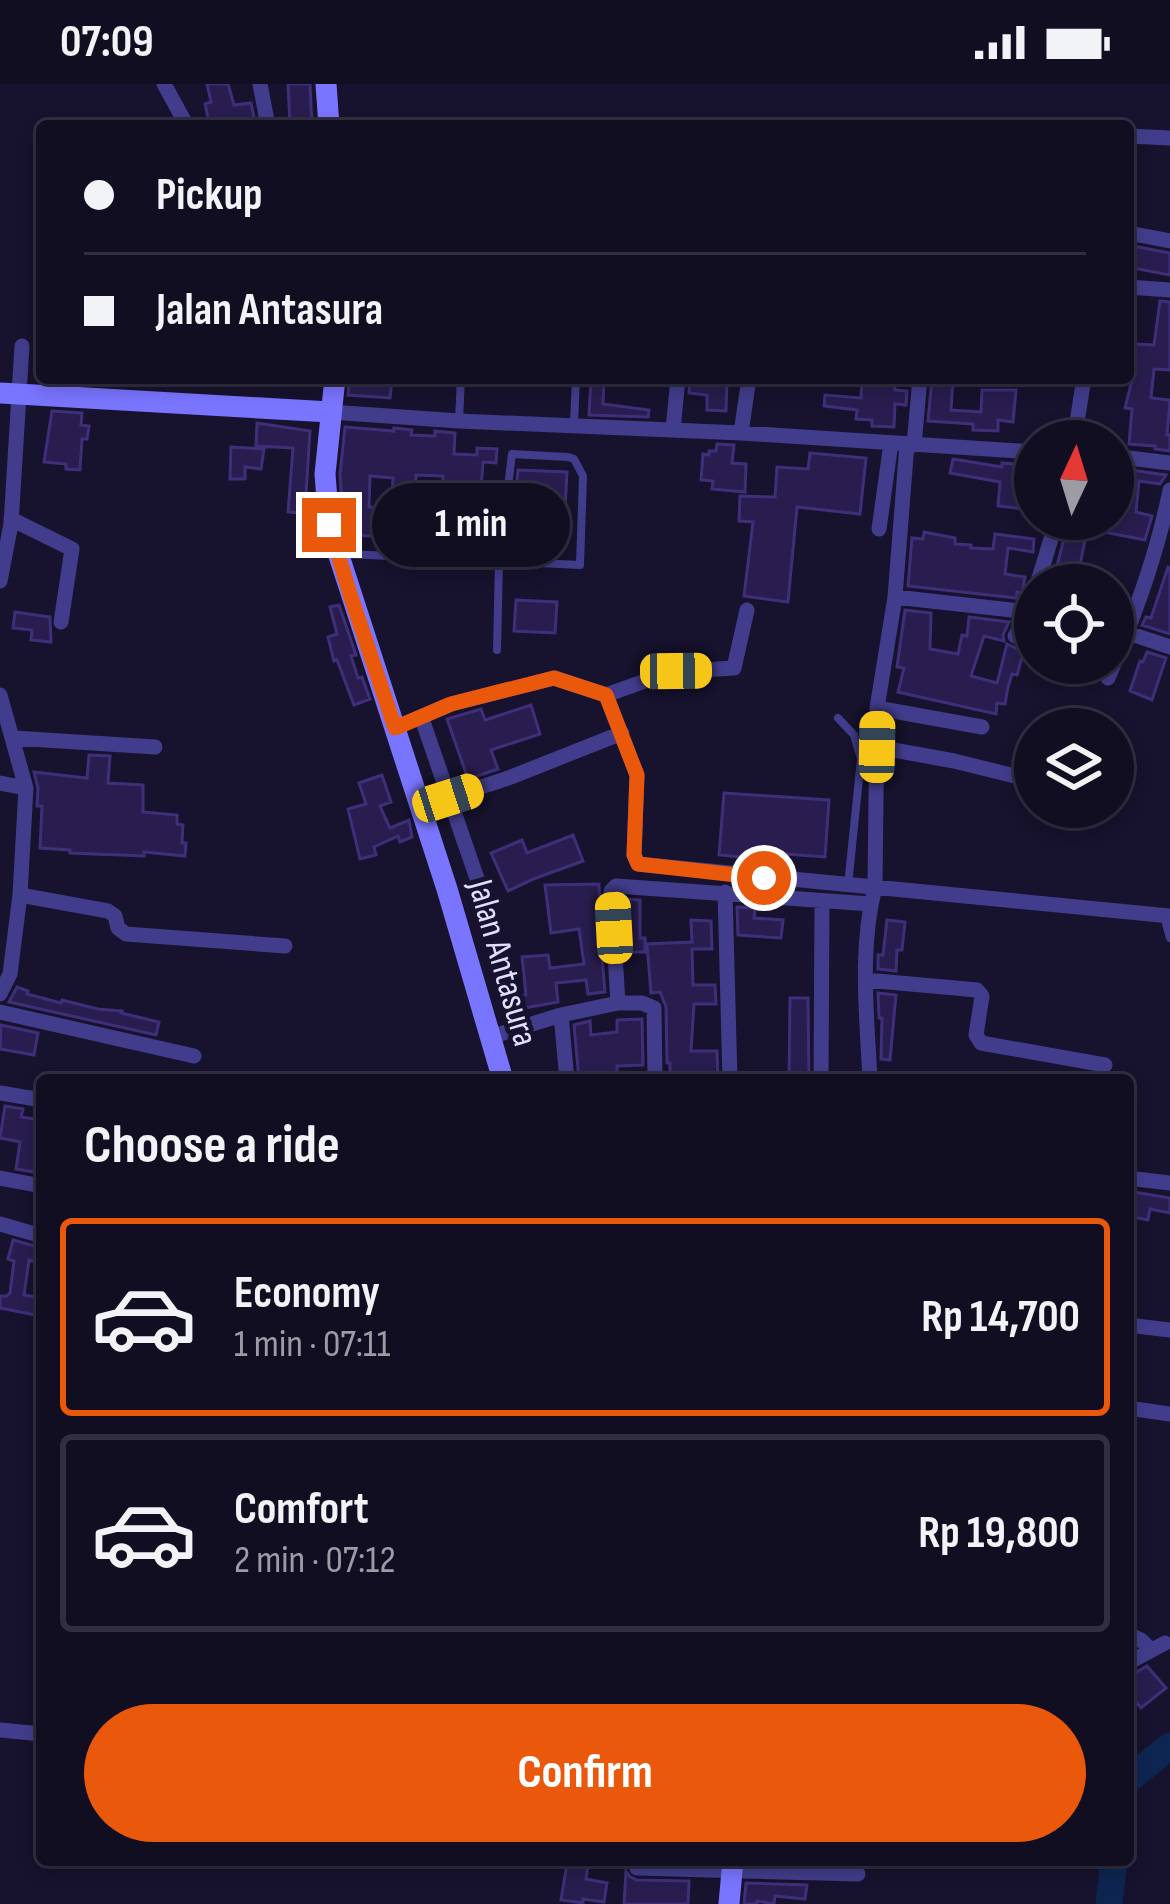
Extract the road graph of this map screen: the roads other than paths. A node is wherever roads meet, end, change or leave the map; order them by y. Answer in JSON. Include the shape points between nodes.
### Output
{"nodes":[{"id":1,"x":164,"y":84,"type":"edge"},
{"id":2,"x":260,"y":84,"type":"edge"},
{"id":3,"x":326,"y":84,"type":"edge"},
{"id":4,"x":184,"y":120,"type":"edge"},
{"id":5,"x":267,"y":120,"type":"edge"},
{"id":6,"x":329,"y":120,"type":"edge"},
{"id":7,"x":1134,"y":136,"type":"edge"},
{"id":8,"x":1170,"y":138,"type":"edge"},
{"id":9,"x":1134,"y":234,"type":"edge"},
{"id":10,"x":1170,"y":241,"type":"edge"},
{"id":11,"x":1134,"y":287,"type":"edge"},
{"id":12,"x":1170,"y":290,"type":"edge"},
{"id":13,"x":22,"y":346,"type":"dead end"},
{"id":14,"x":334,"y":384,"type":"edge"},
{"id":15,"x":461,"y":384,"type":"edge"},
{"id":16,"x":576,"y":384,"type":"edge"},
{"id":17,"x":678,"y":384,"type":"edge"},
{"id":18,"x":747,"y":384,"type":"edge"},
{"id":19,"x":919,"y":384,"type":"edge"},
{"id":20,"x":1083,"y":384,"type":"edge"},
{"id":21,"x":9,"y":394,"type":"edge"},
{"id":22,"x":330,"y":412,"type":"junction"},
{"id":23,"x":1077,"y":420,"type":"edge"},
{"id":24,"x":458,"y":421,"type":"junction"},
{"id":25,"x":574,"y":425,"type":"junction"},
{"id":26,"x":674,"y":430,"type":"junction"},
{"id":27,"x":741,"y":433,"type":"junction"},
{"id":28,"x":904,"y":444,"type":"junction"},
{"id":29,"x":1014,"y":451,"type":"edge"},
{"id":30,"x":1134,"y":459,"type":"edge"},
{"id":31,"x":1170,"y":463,"type":"edge"},
{"id":32,"x":1170,"y":490,"type":"edge"},
{"id":33,"x":1167,"y":520,"type":"edge"},
{"id":34,"x":7,"y":522,"type":"edge"},
{"id":35,"x":879,"y":529,"type":"dead end"},
{"id":36,"x":337,"y":554,"type":"junction"},
{"id":37,"x":499,"y":561,"type":"junction"},
{"id":38,"x":0,"y":581,"type":"edge"},
{"id":39,"x":896,"y":597,"type":"junction"},
{"id":40,"x":1014,"y":609,"type":"edge"},
{"id":41,"x":747,"y":610,"type":"dead end"},
{"id":42,"x":1134,"y":613,"type":"edge"},
{"id":43,"x":61,"y":622,"type":"dead end"},
{"id":44,"x":1134,"y":635,"type":"edge"},
{"id":45,"x":1170,"y":647,"type":"edge"},
{"id":46,"x":497,"y":650,"type":"dead end"},
{"id":47,"x":0,"y":695,"type":"edge"},
{"id":48,"x":606,"y":695,"type":"junction"},
{"id":49,"x":878,"y":708,"type":"junction"},
{"id":50,"x":838,"y":718,"type":"dead end"},
{"id":51,"x":422,"y":719,"type":"junction"},
{"id":52,"x":395,"y":728,"type":"junction"},
{"id":53,"x":982,"y":728,"type":"dead end"},
{"id":54,"x":622,"y":733,"type":"junction"},
{"id":55,"x":14,"y":738,"type":"junction"},
{"id":56,"x":155,"y":747,"type":"dead end"},
{"id":57,"x":877,"y":747,"type":"junction"},
{"id":58,"x":1014,"y":776,"type":"edge"},
{"id":59,"x":0,"y":783,"type":"edge"},
{"id":60,"x":26,"y":788,"type":"junction"},
{"id":61,"x":448,"y":798,"type":"junction"},
{"id":62,"x":848,"y":886,"type":"junction"},
{"id":63,"x":725,"y":892,"type":"junction"},
{"id":64,"x":482,"y":893,"type":"dead end"},
{"id":65,"x":20,"y":895,"type":"junction"},
{"id":66,"x":873,"y":896,"type":"junction"},
{"id":67,"x":822,"y":902,"type":"junction"},
{"id":68,"x":1167,"y":915,"type":"edge"},
{"id":69,"x":1170,"y":938,"type":"edge"},
{"id":70,"x":285,"y":946,"type":"dead end"},
{"id":71,"x":5,"y":973,"type":"edge"},
{"id":72,"x":866,"y":980,"type":"junction"},
{"id":73,"x":0,"y":994,"type":"edge"},
{"id":74,"x":618,"y":1003,"type":"junction"},
{"id":75,"x":0,"y":1012,"type":"edge"},
{"id":76,"x":562,"y":1015,"type":"junction"},
{"id":77,"x":490,"y":1037,"type":"junction"},
{"id":78,"x":194,"y":1056,"type":"dead end"},
{"id":79,"x":1105,"y":1064,"type":"dead end"},
{"id":80,"x":501,"y":1074,"type":"edge"},
{"id":81,"x":567,"y":1074,"type":"edge"},
{"id":82,"x":655,"y":1074,"type":"edge"},
{"id":83,"x":730,"y":1074,"type":"edge"},
{"id":84,"x":821,"y":1074,"type":"edge"},
{"id":85,"x":870,"y":1074,"type":"edge"},
{"id":86,"x":0,"y":1093,"type":"edge"},
{"id":87,"x":36,"y":1099,"type":"edge"},
{"id":88,"x":0,"y":1178,"type":"edge"},
{"id":89,"x":1134,"y":1179,"type":"edge"},
{"id":90,"x":1170,"y":1183,"type":"edge"},
{"id":91,"x":36,"y":1185,"type":"edge"},
{"id":92,"x":0,"y":1224,"type":"edge"},
{"id":93,"x":36,"y":1233,"type":"edge"},
{"id":94,"x":1134,"y":1325,"type":"edge"},
{"id":95,"x":1170,"y":1330,"type":"edge"},
{"id":96,"x":1134,"y":1409,"type":"edge"},
{"id":97,"x":1170,"y":1414,"type":"edge"},
{"id":98,"x":1134,"y":1637,"type":"edge"},
{"id":99,"x":1134,"y":1661,"type":"edge"},
{"id":100,"x":0,"y":1730,"type":"edge"},
{"id":101,"x":36,"y":1733,"type":"edge"},
{"id":102,"x":732,"y":1866,"type":"edge"},
{"id":103,"x":637,"y":1868,"type":"dead end"},
{"id":104,"x":858,"y":1874,"type":"dead end"},
{"id":105,"x":729,"y":1904,"type":"edge"}],
"edges":[{"from":1,"to":4,"type":"street"},
{"from":2,"to":5,"type":"street"},
{"from":3,"to":6,"type":"main road"},
{"from":7,"to":8,"type":"street"},
{"from":9,"to":10,"type":"street"},
{"from":11,"to":12,"type":"street"},
{"from":13,"to":21,"type":"street"},
{"from":14,"to":22,"type":"main road","name":"Jalan Antasura"},
{"from":15,"to":24,"type":"lane"},
{"from":16,"to":25,"type":"lane"},
{"from":17,"to":26,"type":"street"},
{"from":18,"to":27,"type":"street"},
{"from":19,"to":28,"type":"street"},
{"from":20,"to":23,"type":"street"},
{"from":21,"to":22,"type":"main road"},
{"from":21,"to":34,"type":"street"},
{"from":22,"to":24,"type":"street"},
{"from":22,"to":36,"type":"main road","name":"Jalan Antasura","via":[[326,505]]},
{"from":24,"to":25,"type":"street"},
{"from":25,"to":26,"type":"street"},
{"from":26,"to":27,"type":"street"},
{"from":27,"to":28,"type":"street"},
{"from":28,"to":29,"type":"street"},
{"from":28,"to":35,"type":"street"},
{"from":28,"to":39,"type":"street"},
{"from":30,"to":31,"type":"street"},
{"from":32,"to":33,"type":"street"},
{"from":33,"to":42,"type":"street"},
{"from":34,"to":38,"type":"street"},
{"from":34,"to":43,"type":"street","via":[[72,549]]},
{"from":36,"to":37,"type":"lane"},
{"from":36,"to":52,"type":"main road","name":"Jalan Antasura"},
{"from":37,"to":37,"type":"lane","via":[[580,565],[583,476],[574,459],[512,452]]},
{"from":37,"to":46,"type":"lane"},
{"from":39,"to":40,"type":"street"},
{"from":39,"to":49,"type":"street"},
{"from":41,"to":48,"type":"street","via":[[734,668],[670,671]]},
{"from":44,"to":45,"type":"street"},
{"from":47,"to":55,"type":"street"},
{"from":48,"to":51,"type":"street","via":[[554,678]]},
{"from":48,"to":54,"type":"street"},
{"from":49,"to":53,"type":"street"},
{"from":49,"to":57,"type":"street"},
{"from":50,"to":62,"type":"lane","via":[[861,759]]},
{"from":51,"to":52,"type":"street"},
{"from":51,"to":61,"type":"street"},
{"from":52,"to":77,"type":"main road","name":"Jalan Antasura"},
{"from":54,"to":61,"type":"street"},
{"from":54,"to":62,"type":"street","via":[[637,775],[638,864]]},
{"from":55,"to":56,"type":"street"},
{"from":55,"to":60,"type":"street"},
{"from":57,"to":58,"type":"street"},
{"from":57,"to":66,"type":"street"},
{"from":59,"to":60,"type":"street"},
{"from":60,"to":65,"type":"street"},
{"from":61,"to":64,"type":"street"},
{"from":62,"to":66,"type":"street"},
{"from":63,"to":67,"type":"street"},
{"from":63,"to":74,"type":"street","via":[[623,885],[611,891]]},
{"from":63,"to":83,"type":"street"},
{"from":65,"to":70,"type":"street","via":[[112,913],[126,934]]},
{"from":65,"to":71,"type":"street"},
{"from":66,"to":67,"type":"street"},
{"from":66,"to":68,"type":"street"},
{"from":66,"to":72,"type":"street"},
{"from":67,"to":84,"type":"street"},
{"from":68,"to":69,"type":"lane"},
{"from":71,"to":73,"type":"street"},
{"from":72,"to":79,"type":"street","via":[[977,990],[981,1043]]},
{"from":72,"to":85,"type":"street"},
{"from":74,"to":76,"type":"street"},
{"from":74,"to":82,"type":"street","via":[[653,1008]]},
{"from":75,"to":78,"type":"street"},
{"from":76,"to":77,"type":"street"},
{"from":76,"to":81,"type":"street"},
{"from":77,"to":80,"type":"main road","name":"Jalan Antasura"},
{"from":86,"to":87,"type":"street"},
{"from":88,"to":91,"type":"street"},
{"from":89,"to":90,"type":"street"},
{"from":92,"to":93,"type":"street"},
{"from":94,"to":95,"type":"street"},
{"from":96,"to":97,"type":"street"},
{"from":98,"to":99,"type":"street","via":[[1158,1647]]},
{"from":100,"to":101,"type":"street"},
{"from":102,"to":103,"type":"street"},
{"from":102,"to":104,"type":"street"},
{"from":102,"to":105,"type":"main road"}]}
